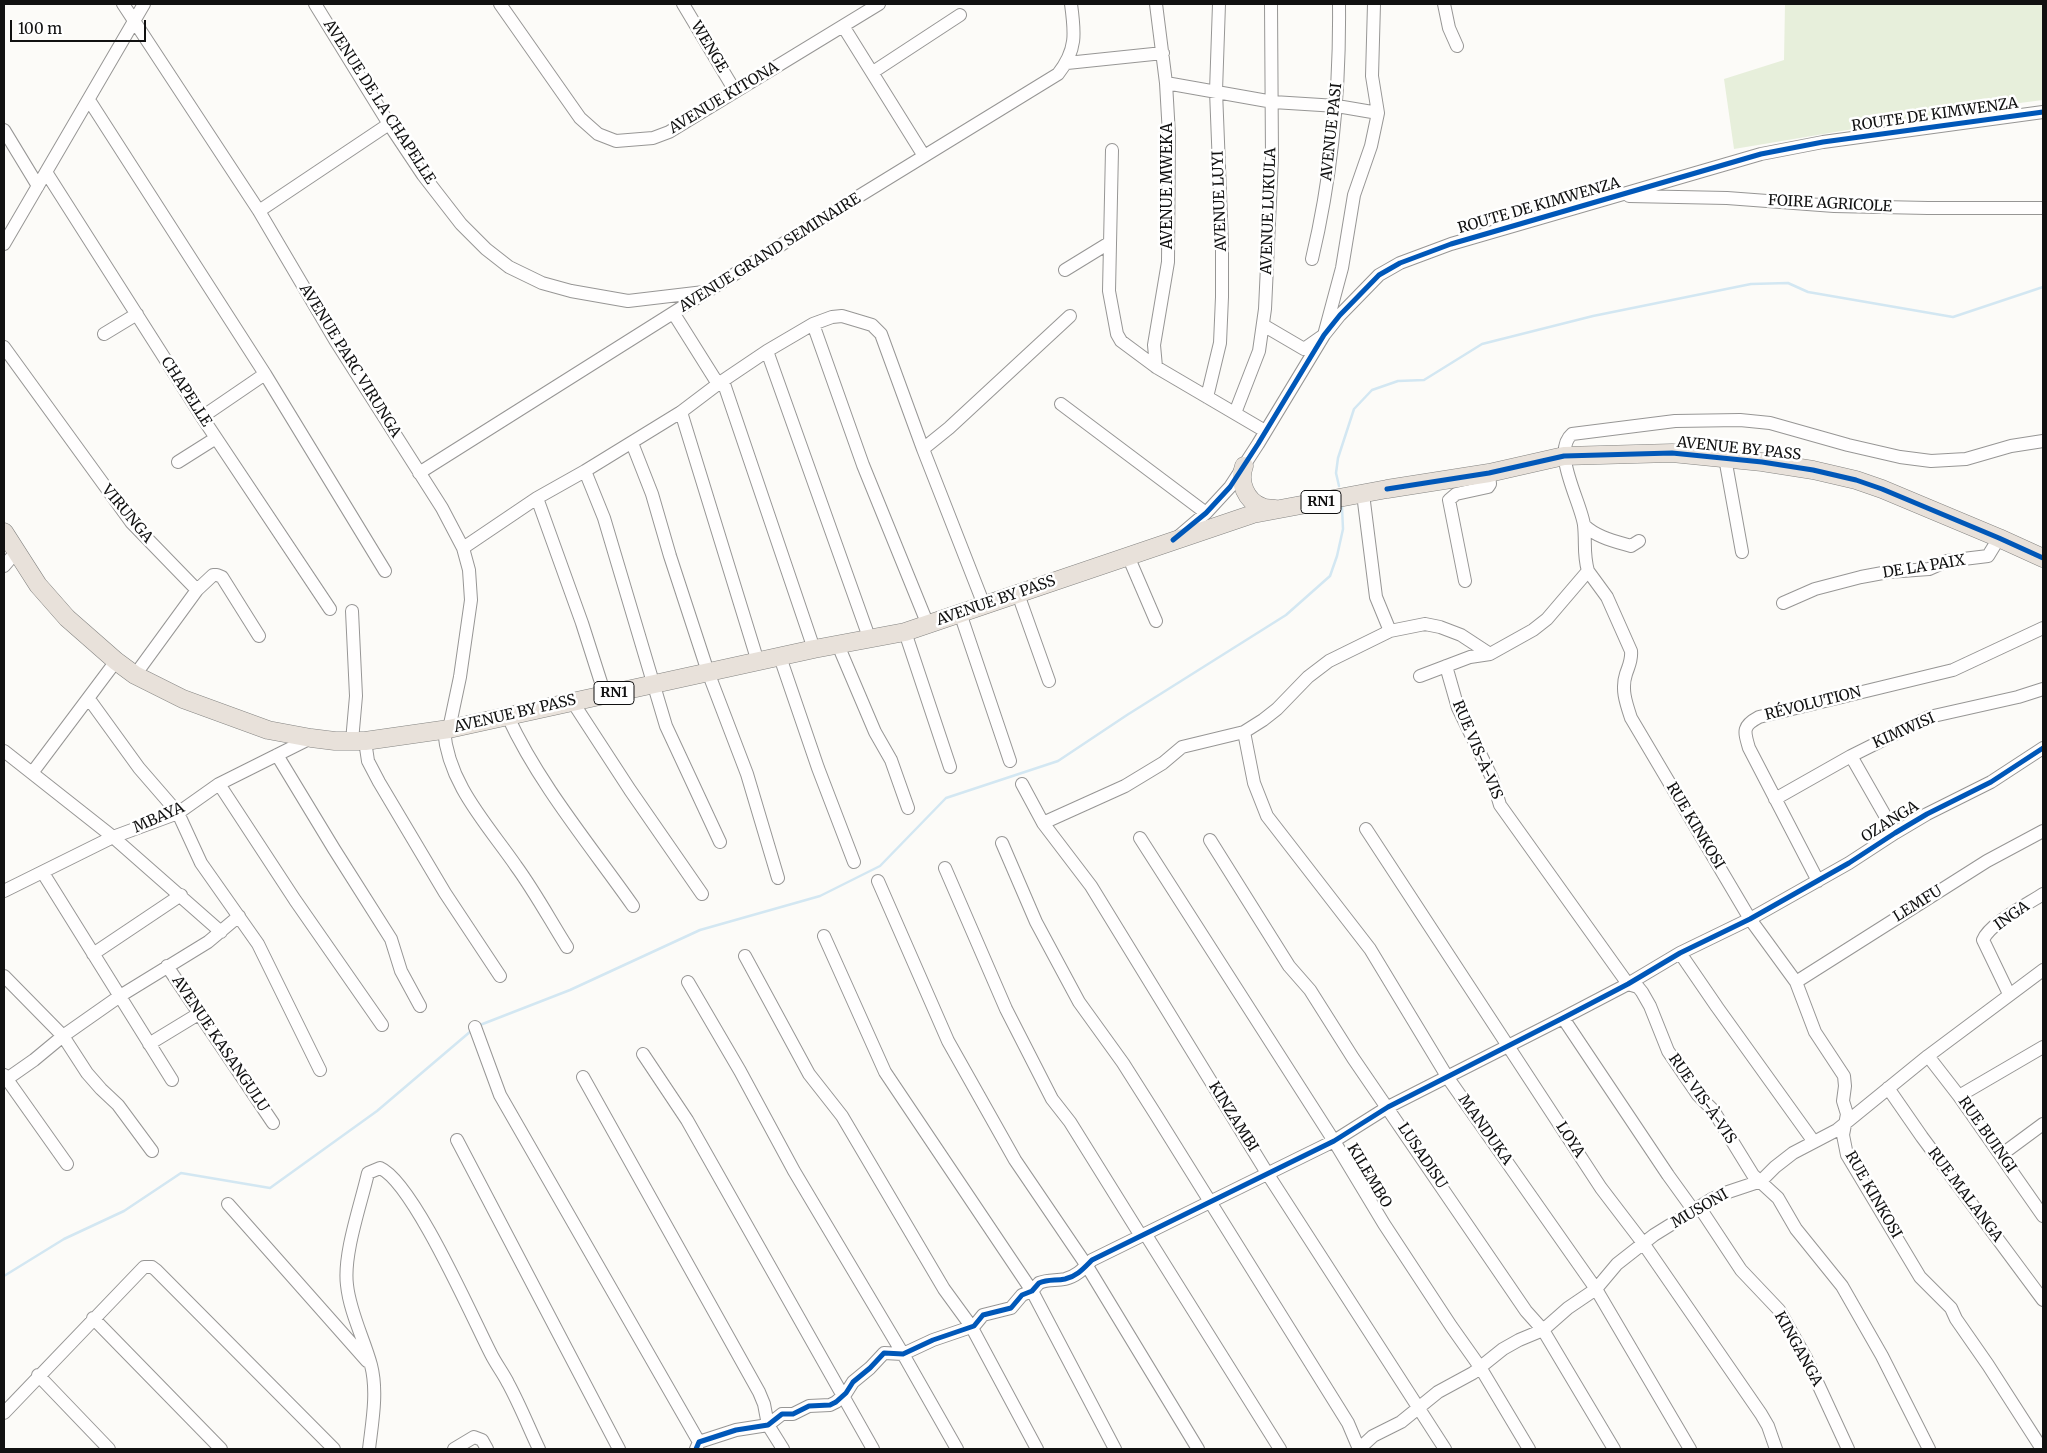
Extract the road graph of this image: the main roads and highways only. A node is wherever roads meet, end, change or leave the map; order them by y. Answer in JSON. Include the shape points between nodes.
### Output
{"nodes":[{"id":1,"x":1244,"y":466,"type":"road end"},
{"id":2,"x":1280,"y":510,"type":"junction"},
{"id":3,"x":4,"y":532,"type":"edge"},
{"id":4,"x":2043,"y":558,"type":"edge"}],
"edges":[{"from":1,"to":2,"type":"highway","via":[[1240,475],[1251,500],[1262,507]]},
{"from":2,"to":3,"type":"highway","name":"AVENUE BY PASS","number":"RN1","via":[[1253,514],[1173,540],[906,632],[814,649],[447,730],[359,741],[311,738],[268,730],[183,699],[135,675],[67,618],[38,586]]},
{"from":2,"to":4,"type":"highway","name":"AVENUE BY PASS","number":"RN1","via":[[1489,473],[1564,456],[1672,453],[1813,470],[1856,480]]}]}
